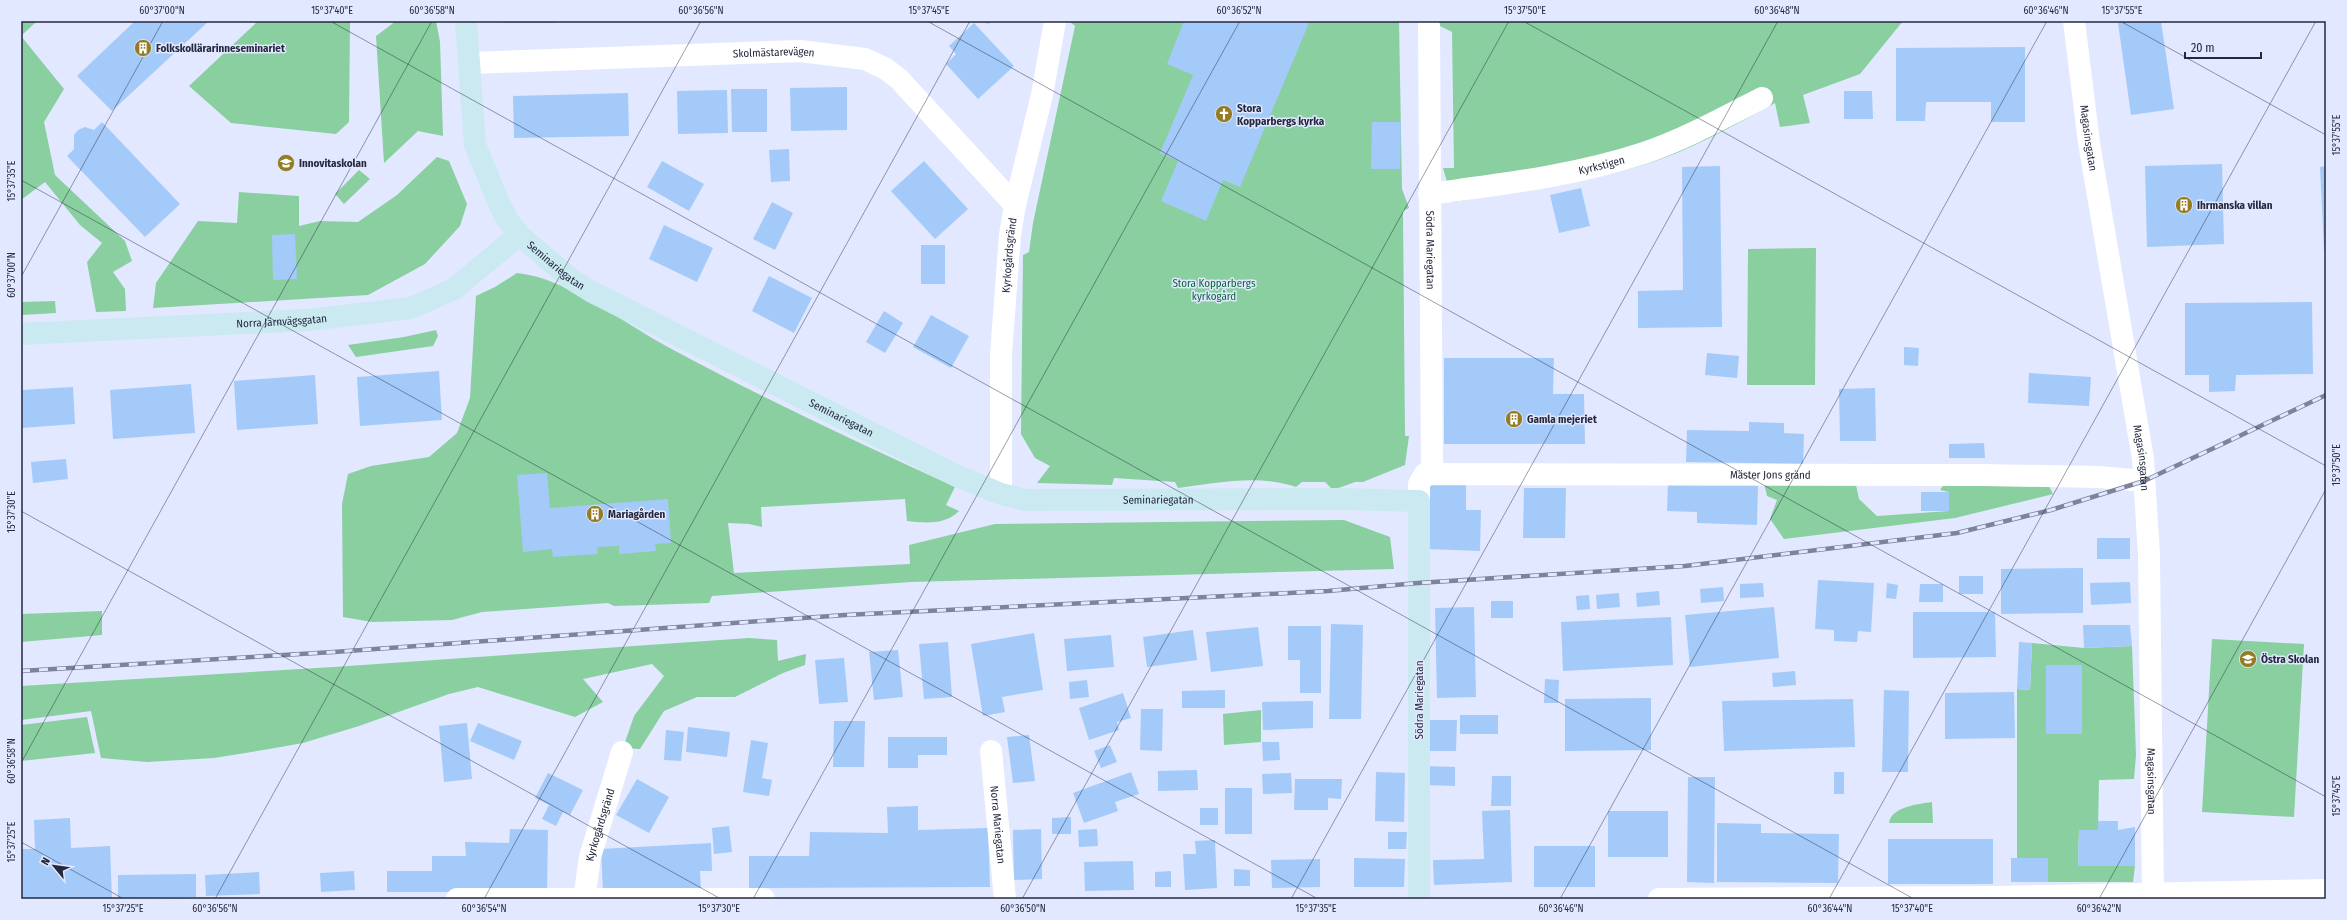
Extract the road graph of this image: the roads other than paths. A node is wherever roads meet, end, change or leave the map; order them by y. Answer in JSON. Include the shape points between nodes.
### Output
{"nodes":[{"id":1,"x":466,"y":21,"type":"edge"},
{"id":2,"x":1055,"y":21,"type":"edge"},
{"id":3,"x":2074,"y":21,"type":"edge"},
{"id":4,"x":1429,"y":26,"type":"dead end"},
{"id":5,"x":470,"y":63,"type":"junction"},
{"id":6,"x":1762,"y":98,"type":"dead end"},
{"id":7,"x":1429,"y":194,"type":"junction"},
{"id":8,"x":1015,"y":205,"type":"junction"},
{"id":9,"x":519,"y":235,"type":"junction"},
{"id":10,"x":21,"y":334,"type":"edge"},
{"id":11,"x":1432,"y":474,"type":"junction"},
{"id":12,"x":2144,"y":482,"type":"junction"},
{"id":13,"x":1001,"y":494,"type":"junction"},
{"id":14,"x":1420,"y":501,"type":"junction"},
{"id":15,"x":991,"y":751,"type":"dead end"},
{"id":16,"x":622,"y":752,"type":"dead end"},
{"id":17,"x":2326,"y":890,"type":"edge"},
{"id":18,"x":2154,"y":896,"type":"edge"},
{"id":19,"x":457,"y":899,"type":"edge"},
{"id":20,"x":584,"y":899,"type":"edge"},
{"id":21,"x":764,"y":899,"type":"edge"},
{"id":22,"x":1005,"y":899,"type":"edge"},
{"id":23,"x":1419,"y":899,"type":"edge"},
{"id":24,"x":1659,"y":899,"type":"edge"}],
"edges":[{"from":1,"to":5,"type":"street","name":"Seminariegatan"},
{"from":2,"to":8,"type":"street","name":"Kyrkogårdsgränd","via":[[1042,95]]},
{"from":3,"to":12,"type":"street","name":"Magasinsgatan","via":[[2089,143],[2127,370],[2139,423]]},
{"from":4,"to":7,"type":"street","name":"Södra Mariegatan"},
{"from":5,"to":8,"type":"street","name":"Skolmästarevägen","via":[[800,51],[865,59],[886,69],[899,79]]},
{"from":5,"to":9,"type":"street","name":"Seminariegatan","via":[[470,96],[475,145],[501,207]]},
{"from":6,"to":7,"type":"street","name":"Kyrkstigen","via":[[1693,134],[1643,153],[1540,179]]},
{"from":7,"to":11,"type":"street","name":"Södra Mariegatan"},
{"from":8,"to":13,"type":"street","name":"Kyrkogårdsgränd","via":[[1006,276],[1001,354]]},
{"from":9,"to":10,"type":"street","name":"Norra Järnvägsgatan","via":[[454,289],[411,308],[308,320]]},
{"from":9,"to":13,"type":"street","name":"Seminariegatan","via":[[570,279],[592,292],[916,455]]},
{"from":11,"to":12,"type":"street","name":"Mäster Jons gränd","via":[[1982,475],[2098,477]]},
{"from":11,"to":14,"type":"street","via":[[1425,474],[1419,484]]},
{"from":12,"to":18,"type":"street","name":"Magasinsgatan","via":[[2150,562]]},
{"from":13,"to":14,"type":"street","name":"Seminariegatan","via":[[1026,500]]},
{"from":14,"to":23,"type":"street","name":"Södra Mariegatan"},
{"from":15,"to":22,"type":"street","name":"Norra Mariegatan"},
{"from":16,"to":20,"type":"street","name":"Kyrkogårdsgränd","via":[[590,857]]},
{"from":17,"to":18,"type":"street"},
{"from":18,"to":24,"type":"street"},
{"from":19,"to":20,"type":"street"},
{"from":20,"to":21,"type":"street"}]}
